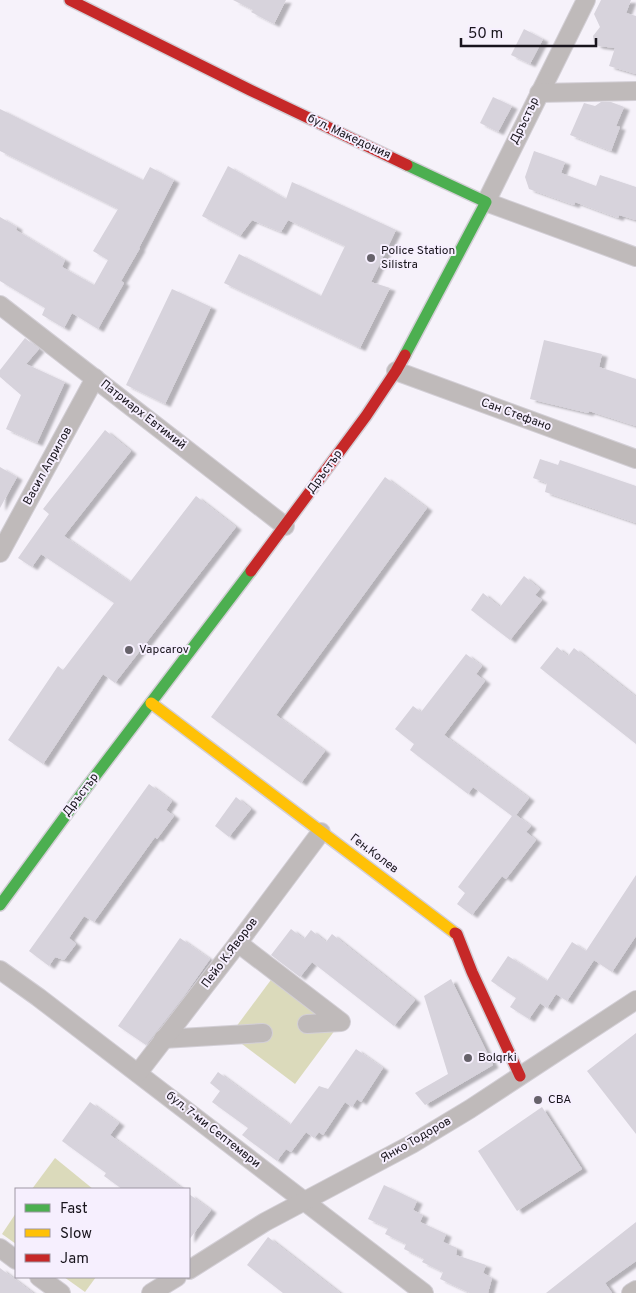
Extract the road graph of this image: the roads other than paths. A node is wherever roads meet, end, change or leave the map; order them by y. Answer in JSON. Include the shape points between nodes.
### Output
{"nodes":[{"id":1,"x":70,"y":0,"type":"edge"},
{"id":2,"x":586,"y":0,"type":"edge"},
{"id":3,"x":636,"y":91,"type":"edge"},
{"id":4,"x":539,"y":94,"type":"junction"},
{"id":5,"x":486,"y":202,"type":"junction"},
{"id":6,"x":636,"y":257,"type":"edge"},
{"id":7,"x":0,"y":305,"type":"edge"},
{"id":8,"x":396,"y":371,"type":"junction"},
{"id":9,"x":95,"y":378,"type":"junction"},
{"id":10,"x":636,"y":459,"type":"edge"},
{"id":11,"x":285,"y":526,"type":"junction"},
{"id":12,"x":0,"y":553,"type":"edge"},
{"id":13,"x":151,"y":703,"type":"junction"},
{"id":14,"x":321,"y":832,"type":"junction"},
{"id":15,"x":0,"y":905,"type":"edge"},
{"id":16,"x":238,"y":943,"type":"junction"},
{"id":17,"x":0,"y":970,"type":"edge"},
{"id":18,"x":636,"y":1000,"type":"edge"},
{"id":19,"x":308,"y":1024,"type":"dead end"},
{"id":20,"x":263,"y":1033,"type":"dead end"},
{"id":21,"x":163,"y":1039,"type":"junction"},
{"id":22,"x":138,"y":1073,"type":"junction"},
{"id":23,"x":520,"y":1076,"type":"junction"},
{"id":24,"x":305,"y":1201,"type":"junction"},
{"id":25,"x":0,"y":1248,"type":"edge"},
{"id":26,"x":15,"y":1259,"type":"edge"},
{"id":27,"x":190,"y":1269,"type":"edge"},
{"id":28,"x":40,"y":1278,"type":"edge"},
{"id":29,"x":175,"y":1278,"type":"edge"},
{"id":30,"x":636,"y":1290,"type":"edge"},
{"id":31,"x":61,"y":1293,"type":"edge"},
{"id":32,"x":151,"y":1293,"type":"edge"},
{"id":33,"x":424,"y":1293,"type":"edge"},
{"id":34,"x":631,"y":1293,"type":"edge"}],
"edges":[{"from":1,"to":5,"type":"street","name":"бул. Македония"},
{"from":2,"to":4,"type":"street","name":"Дръстър"},
{"from":3,"to":4,"type":"street"},
{"from":4,"to":5,"type":"street","name":"Дръстър"},
{"from":5,"to":6,"type":"street","name":"бул. Македония"},
{"from":5,"to":8,"type":"street","name":"Дръстър"},
{"from":7,"to":9,"type":"street","name":"Патриарх Евтимий"},
{"from":8,"to":10,"type":"street","name":"Сан Стефано"},
{"from":8,"to":11,"type":"street","name":"Дръстър"},
{"from":9,"to":11,"type":"street","name":"Патриарх Евтимий"},
{"from":9,"to":12,"type":"street","name":"Васил Априлов"},
{"from":11,"to":13,"type":"street","name":"Дръстър"},
{"from":13,"to":14,"type":"street","name":"Ген.Колев"},
{"from":13,"to":15,"type":"street","name":"Дръстър"},
{"from":14,"to":16,"type":"street","name":"Пейо К.Яворов"},
{"from":14,"to":23,"type":"street","name":"Ген.Колев","via":[[457,934]]},
{"from":16,"to":19,"type":"street","via":[[341,1022]]},
{"from":16,"to":21,"type":"street","name":"Пейо К.Яворов"},
{"from":17,"to":22,"type":"street","name":"бул. 7-ми Септември"},
{"from":18,"to":23,"type":"street","name":"Янко Тодоров"},
{"from":20,"to":21,"type":"street"},
{"from":21,"to":22,"type":"street","name":"Пейо К.Яворов"},
{"from":22,"to":24,"type":"street","name":"бул. 7-ми Септември"},
{"from":23,"to":24,"type":"street","name":"Янко Тодоров","via":[[412,1144]]},
{"from":24,"to":27,"type":"street","name":"Янко Тодоров"},
{"from":24,"to":33,"type":"street","name":"бул. 7-ми Септември"},
{"from":25,"to":26,"type":"street"},
{"from":28,"to":31,"type":"street"},
{"from":29,"to":32,"type":"street"},
{"from":30,"to":34,"type":"street"}]}
